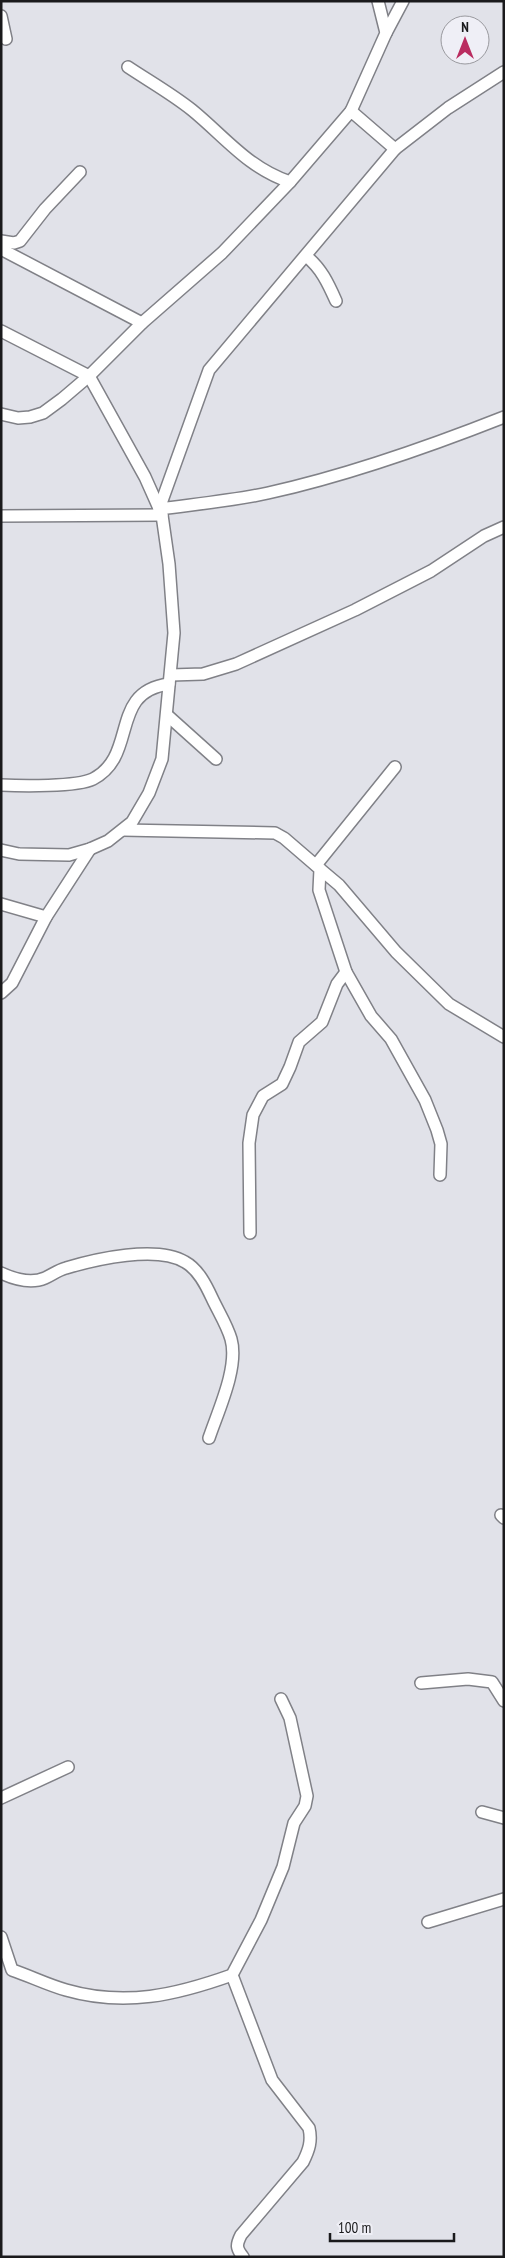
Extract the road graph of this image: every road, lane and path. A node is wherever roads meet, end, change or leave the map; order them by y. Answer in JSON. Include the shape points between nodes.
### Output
{"nodes":[{"id":1,"x":378,"y":1,"type":"edge"},
{"id":2,"x":403,"y":1,"type":"edge"},
{"id":3,"x":1,"y":16,"type":"edge"},
{"id":4,"x":386,"y":33,"type":"junction"},
{"id":5,"x":6,"y":39,"type":"dead end"},
{"id":6,"x":128,"y":67,"type":"dead end"},
{"id":7,"x":504,"y":72,"type":"edge"},
{"id":8,"x":351,"y":111,"type":"junction"},
{"id":9,"x":395,"y":149,"type":"junction"},
{"id":10,"x":80,"y":172,"type":"dead end"},
{"id":11,"x":290,"y":182,"type":"junction"},
{"id":12,"x":1,"y":241,"type":"edge"},
{"id":13,"x":1,"y":248,"type":"edge"},
{"id":14,"x":306,"y":256,"type":"junction"},
{"id":15,"x":336,"y":301,"type":"dead end"},
{"id":16,"x":142,"y":323,"type":"junction"},
{"id":17,"x":1,"y":331,"type":"edge"},
{"id":18,"x":89,"y":376,"type":"junction"},
{"id":19,"x":1,"y":414,"type":"edge"},
{"id":20,"x":504,"y":417,"type":"edge"},
{"id":21,"x":160,"y":512,"type":"junction"},
{"id":22,"x":1,"y":516,"type":"edge"},
{"id":23,"x":504,"y":528,"type":"edge"},
{"id":24,"x":170,"y":680,"type":"junction"},
{"id":25,"x":167,"y":715,"type":"junction"},
{"id":26,"x":216,"y":759,"type":"dead end"},
{"id":27,"x":395,"y":767,"type":"dead end"},
{"id":28,"x":1,"y":784,"type":"edge"},
{"id":29,"x":123,"y":830,"type":"junction"},
{"id":30,"x":90,"y":849,"type":"junction"},
{"id":31,"x":1,"y":850,"type":"edge"},
{"id":32,"x":318,"y":867,"type":"junction"},
{"id":33,"x":1,"y":904,"type":"edge"},
{"id":34,"x":46,"y":917,"type":"junction"},
{"id":35,"x":346,"y":972,"type":"junction"},
{"id":36,"x":1,"y":993,"type":"edge"},
{"id":37,"x":504,"y":1037,"type":"edge"},
{"id":38,"x":440,"y":1175,"type":"dead end"},
{"id":39,"x":250,"y":1233,"type":"dead end"},
{"id":40,"x":1,"y":1273,"type":"edge"},
{"id":41,"x":209,"y":1438,"type":"dead end"},
{"id":42,"x":421,"y":1683,"type":"dead end"},
{"id":43,"x":281,"y":1700,"type":"dead end"},
{"id":44,"x":504,"y":1701,"type":"edge"},
{"id":45,"x":68,"y":1767,"type":"dead end"},
{"id":46,"x":1,"y":1798,"type":"edge"},
{"id":47,"x":482,"y":1812,"type":"dead end"},
{"id":48,"x":504,"y":1818,"type":"edge"},
{"id":49,"x":504,"y":1899,"type":"edge"},
{"id":50,"x":428,"y":1922,"type":"dead end"},
{"id":51,"x":1,"y":1937,"type":"edge"},
{"id":52,"x":7,"y":1970,"type":"edge"},
{"id":53,"x":232,"y":1975,"type":"junction"},
{"id":54,"x":244,"y":2257,"type":"edge"}],
"edges":[{"from":1,"to":4,"type":"street"},
{"from":2,"to":4,"type":"street"},
{"from":3,"to":5,"type":"street"},
{"from":4,"to":8,"type":"street"},
{"from":6,"to":11,"type":"street","via":[[191,109],[253,165]]},
{"from":7,"to":9,"type":"street","via":[[448,108]]},
{"from":8,"to":9,"type":"street"},
{"from":8,"to":11,"type":"street"},
{"from":9,"to":14,"type":"street"},
{"from":10,"to":12,"type":"street","via":[[20,241]]},
{"from":11,"to":16,"type":"street","via":[[222,253]]},
{"from":13,"to":16,"type":"street"},
{"from":14,"to":15,"type":"street","via":[[327,280]]},
{"from":14,"to":21,"type":"street","via":[[209,370]]},
{"from":16,"to":18,"type":"street"},
{"from":17,"to":18,"type":"street"},
{"from":18,"to":19,"type":"street","via":[[43,413],[18,418]]},
{"from":18,"to":21,"type":"street","via":[[145,477]]},
{"from":20,"to":21,"type":"street","via":[[427,447],[312,482]]},
{"from":21,"to":22,"type":"street"},
{"from":21,"to":24,"type":"street","via":[[173,600]]},
{"from":23,"to":24,"type":"street","via":[[462,549],[431,571],[236,664]]},
{"from":24,"to":25,"type":"street"},
{"from":24,"to":28,"type":"street","via":[[144,691],[135,702],[117,755],[102,774],[70,784]]},
{"from":25,"to":26,"type":"street"},
{"from":25,"to":29,"type":"street","via":[[157,775],[140,811]]},
{"from":27,"to":32,"type":"street"},
{"from":29,"to":30,"type":"street"},
{"from":29,"to":32,"type":"street","via":[[275,833]]},
{"from":30,"to":31,"type":"street","via":[[46,856]]},
{"from":30,"to":34,"type":"street"},
{"from":32,"to":35,"type":"street","via":[[319,890]]},
{"from":32,"to":37,"type":"street","via":[[339,885],[396,952],[449,1004]]},
{"from":33,"to":34,"type":"street"},
{"from":34,"to":36,"type":"street","via":[[12,983]]},
{"from":35,"to":38,"type":"street","via":[[371,1016],[391,1039],[425,1100],[441,1144]]},
{"from":35,"to":39,"type":"street","via":[[337,984],[322,1022],[299,1042],[282,1084],[263,1096],[253,1115],[249,1143]]},
{"from":40,"to":41,"type":"street","via":[[14,1278],[38,1279],[82,1263],[154,1254],[185,1261],[208,1290],[231,1339],[234,1354]]},
{"from":42,"to":44,"type":"street","via":[[468,1678],[492,1682]]},
{"from":43,"to":53,"type":"street","via":[[290,1718],[307,1796],[305,1806],[294,1823],[283,1867],[261,1920]]},
{"from":45,"to":46,"type":"street"},
{"from":47,"to":48,"type":"street"},
{"from":49,"to":50,"type":"street"},
{"from":51,"to":52,"type":"street"},
{"from":52,"to":53,"type":"street","via":[[67,1990],[119,1999],[157,1997]]},
{"from":53,"to":54,"type":"street","via":[[272,2080],[308,2128],[311,2137],[303,2162],[236,2243],[237,2250]]}]}
